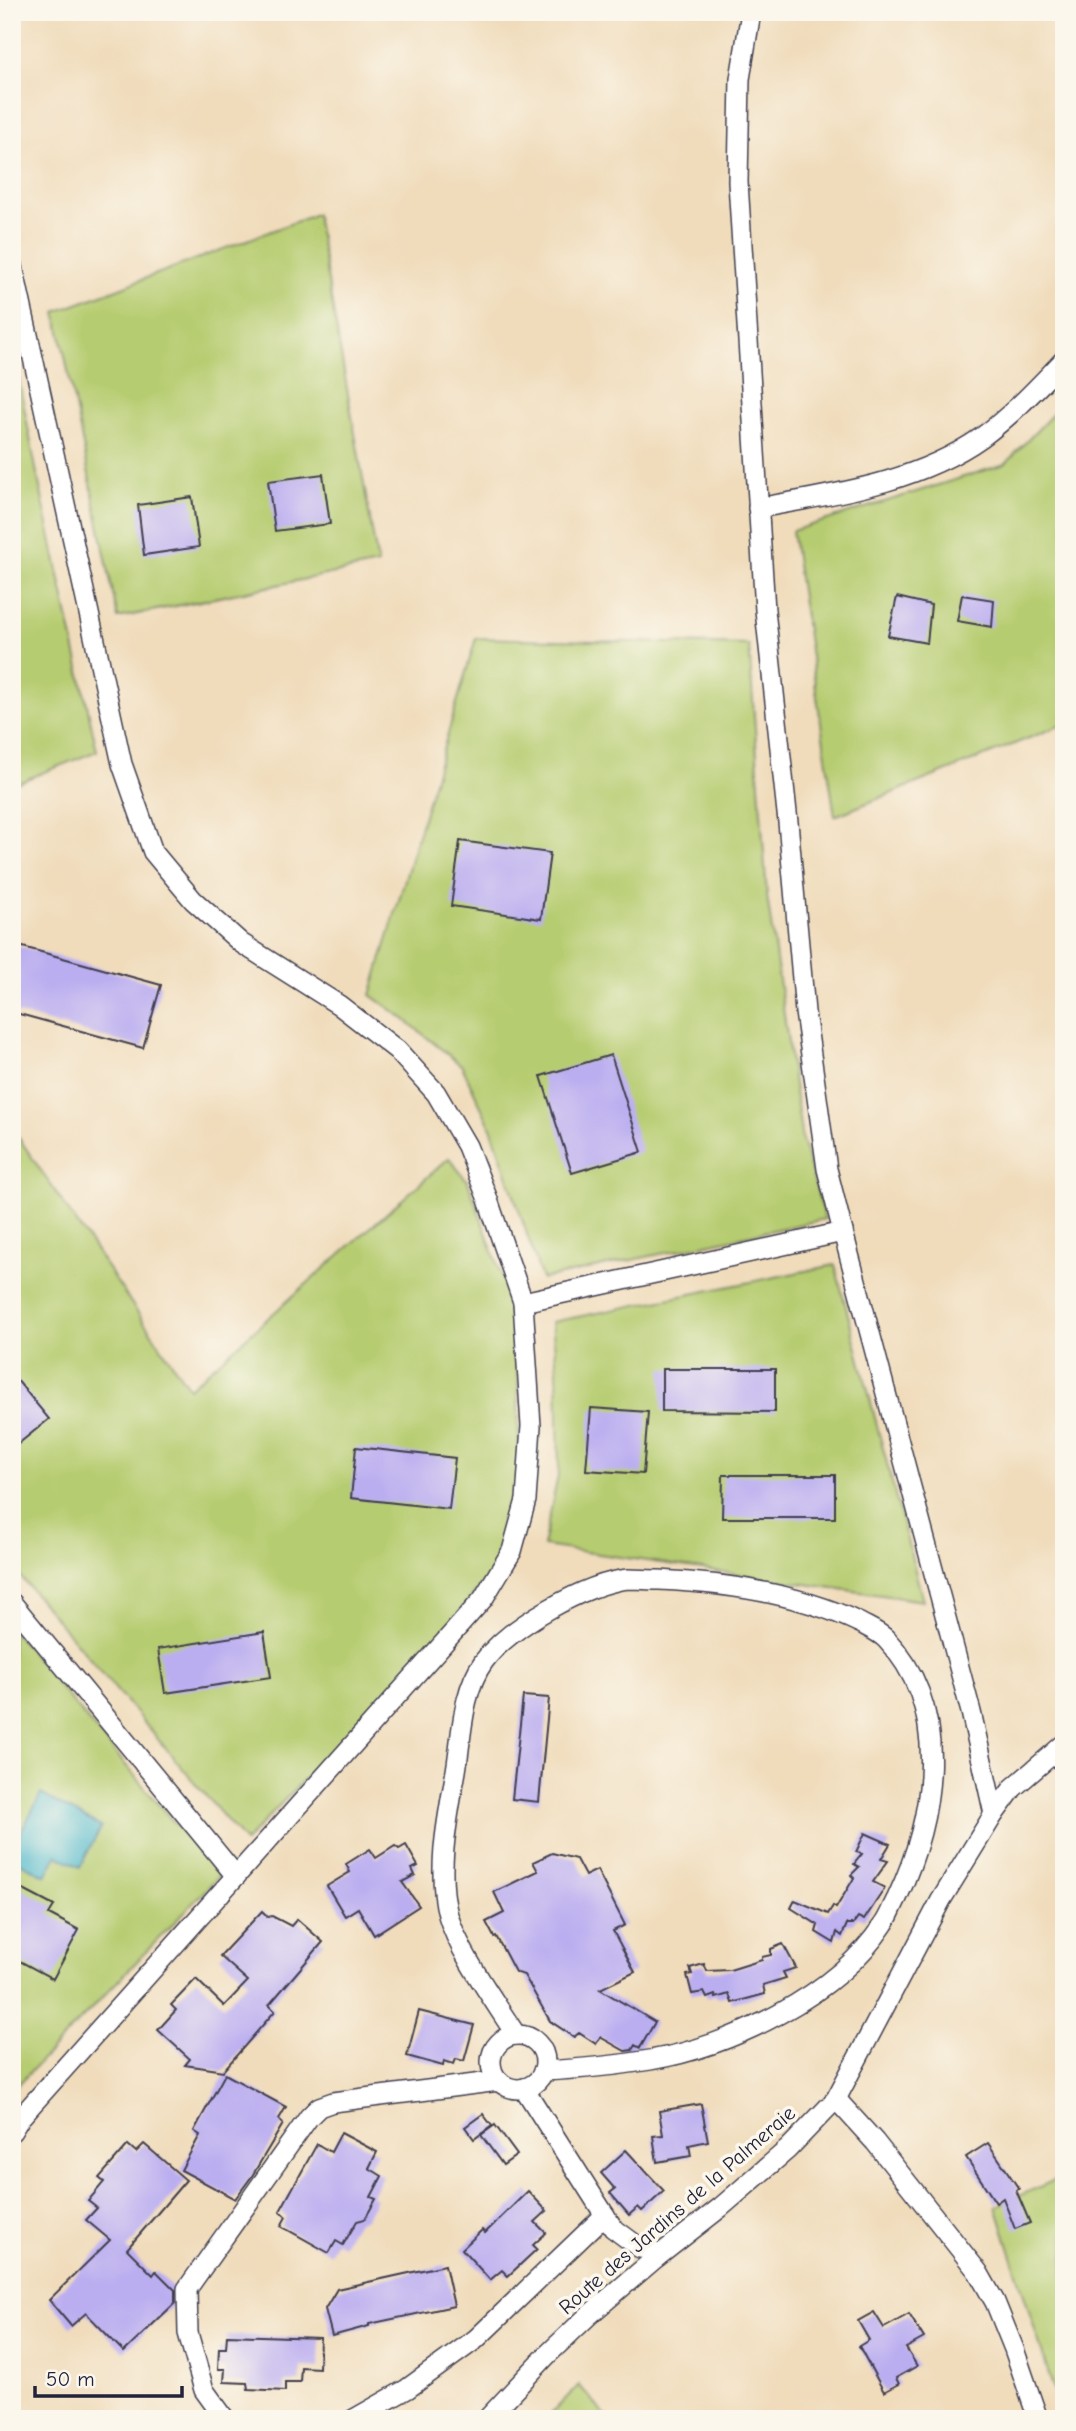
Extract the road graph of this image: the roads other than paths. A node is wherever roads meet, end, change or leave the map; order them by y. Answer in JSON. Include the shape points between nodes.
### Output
{"nodes":[{"id":1,"x":751,"y":12,"type":"edge"},
{"id":2,"x":12,"y":262,"type":"edge"},
{"id":3,"x":1064,"y":360,"type":"edge"},
{"id":4,"x":758,"y":508,"type":"junction"},
{"id":5,"x":843,"y":1232,"type":"junction"},
{"id":6,"x":523,"y":1302,"type":"junction"},
{"id":7,"x":12,"y":1603,"type":"edge"},
{"id":8,"x":1064,"y":1744,"type":"edge"},
{"id":9,"x":994,"y":1814,"type":"junction"},
{"id":10,"x":236,"y":1876,"type":"junction"},
{"id":11,"x":516,"y":2035,"type":"junction"},
{"id":12,"x":543,"y":2071,"type":"junction"},
{"id":13,"x":499,"y":2081,"type":"junction"},
{"id":14,"x":524,"y":2088,"type":"junction"},
{"id":15,"x":836,"y":2099,"type":"junction"},
{"id":16,"x":12,"y":2132,"type":"edge"},
{"id":17,"x":605,"y":2215,"type":"junction"},
{"id":18,"x":657,"y":2257,"type":"junction"},
{"id":19,"x":225,"y":2419,"type":"edge"},
{"id":20,"x":354,"y":2419,"type":"edge"},
{"id":21,"x":487,"y":2419,"type":"edge"},
{"id":22,"x":1038,"y":2419,"type":"edge"}],
"edges":[{"from":1,"to":4,"type":"street","via":[[740,79],[738,182]]},
{"from":2,"to":6,"type":"street","via":[[121,764],[153,852],[193,900],[242,943],[368,1027],[397,1050],[436,1093],[467,1146]]},
{"from":3,"to":4,"type":"street","via":[[1014,411],[948,456],[858,489]]},
{"from":4,"to":5,"type":"street","via":[[805,1012],[827,1170]]},
{"from":5,"to":6,"type":"street"},
{"from":5,"to":9,"type":"street"},
{"from":6,"to":10,"type":"street","via":[[531,1426],[526,1500],[512,1551],[475,1608]]},
{"from":7,"to":10,"type":"street"},
{"from":8,"to":9,"type":"street","name":"Route des Jardins de la Palmeraie","via":[[1013,1788]]},
{"from":9,"to":15,"type":"street","name":"Route des Jardins de la Palmeraie","via":[[941,1900]]},
{"from":10,"to":16,"type":"street"},
{"from":11,"to":12,"type":"street","via":[[539,2046]]},
{"from":11,"to":12,"type":"street","via":[[462,1947],[444,1891],[445,1848],[469,1692],[485,1660],[539,1615],[585,1592],[626,1579],[690,1581],[772,1594],[828,1609],[883,1635],[918,1687],[928,1723],[930,1764],[930,1794],[919,1838],[909,1872],[884,1924],[823,1988],[762,2023],[653,2059]]},
{"from":11,"to":13,"type":"street","via":[[500,2042],[491,2057]]},
{"from":12,"to":14,"type":"street"},
{"from":13,"to":14,"type":"street"},
{"from":13,"to":19,"type":"street","via":[[333,2102],[310,2117],[187,2289],[188,2333],[204,2390]]},
{"from":14,"to":17,"type":"street"},
{"from":15,"to":18,"type":"street","name":"Route des Jardins de la Palmeraie","via":[[788,2149]]},
{"from":15,"to":22,"type":"street","via":[[978,2272],[995,2302]]},
{"from":17,"to":18,"type":"street","via":[[613,2228]]},
{"from":17,"to":20,"type":"street","via":[[476,2339],[407,2389]]},
{"from":18,"to":21,"type":"street","name":"Route des Jardins de la Palmeraie","via":[[587,2316]]}]}
